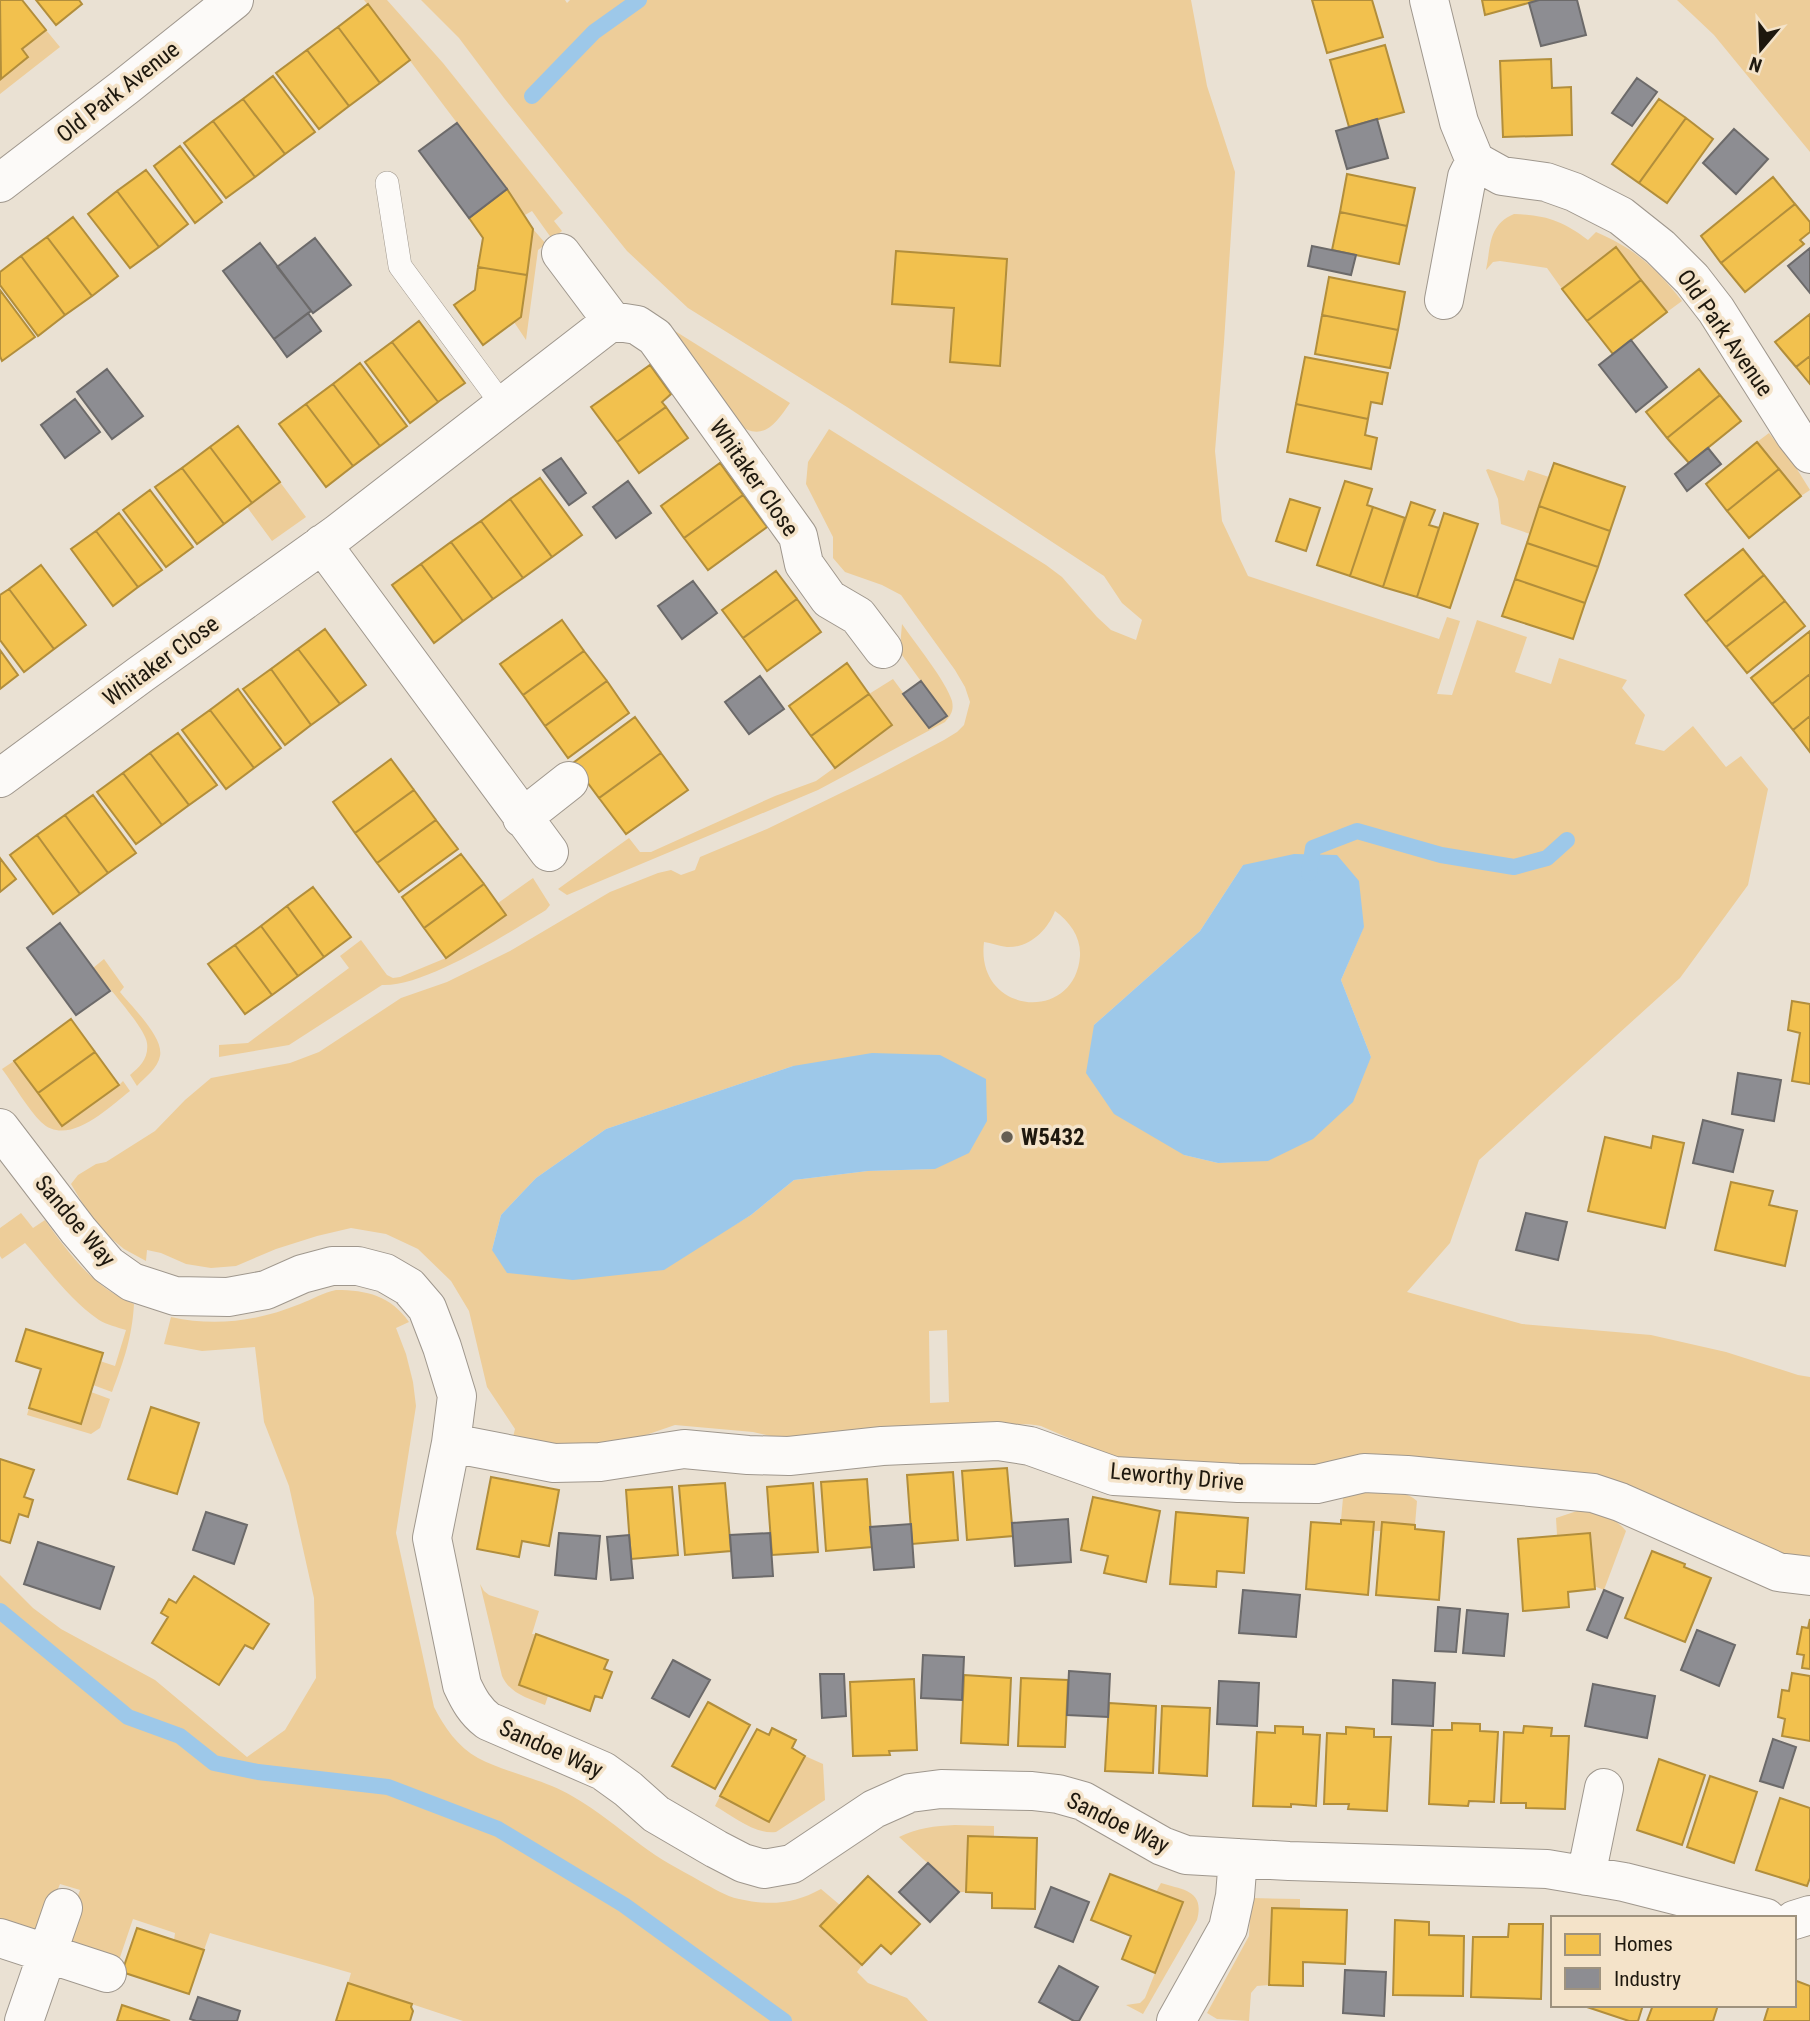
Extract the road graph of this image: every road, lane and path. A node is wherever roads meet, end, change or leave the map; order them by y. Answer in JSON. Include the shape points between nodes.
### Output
{"nodes":[{"id":1,"x":234,"y":0,"type":"edge"},
{"id":2,"x":1429,"y":0,"type":"edge"},
{"id":3,"x":1475,"y":161,"type":"junction"},
{"id":4,"x":0,"y":183,"type":"edge"},
{"id":5,"x":387,"y":183,"type":"dead end"},
{"id":6,"x":561,"y":253,"type":"dead end"},
{"id":7,"x":1444,"y":300,"type":"dead end"},
{"id":8,"x":612,"y":321,"type":"junction"},
{"id":9,"x":504,"y":407,"type":"junction"},
{"id":10,"x":1810,"y":454,"type":"edge"},
{"id":11,"x":323,"y":544,"type":"junction"},
{"id":12,"x":883,"y":649,"type":"dead end"},
{"id":13,"x":0,"y":779,"type":"edge"},
{"id":14,"x":569,"y":781,"type":"dead end"},
{"id":15,"x":522,"y":818,"type":"junction"},
{"id":16,"x":549,"y":852,"type":"dead end"},
{"id":17,"x":0,"y":1128,"type":"edge"},
{"id":18,"x":451,"y":1443,"type":"junction"},
{"id":19,"x":1810,"y":1576,"type":"edge"},
{"id":20,"x":1604,"y":1788,"type":"dead end"},
{"id":21,"x":1238,"y":1858,"type":"junction"},
{"id":22,"x":1586,"y":1876,"type":"junction"},
{"id":23,"x":63,"y":1908,"type":"dead end"},
{"id":24,"x":1758,"y":1916,"type":"edge"},
{"id":25,"x":0,"y":1938,"type":"edge"},
{"id":26,"x":47,"y":1953,"type":"junction"},
{"id":27,"x":107,"y":1973,"type":"dead end"},
{"id":28,"x":24,"y":2021,"type":"edge"},
{"id":29,"x":1176,"y":2021,"type":"edge"}],
"edges":[{"from":1,"to":4,"type":"street","name":"Old Park Avenue"},
{"from":2,"to":3,"type":"street","via":[[1458,122]]},
{"from":3,"to":7,"type":"street"},
{"from":3,"to":10,"type":"street","name":"Old Park Avenue","via":[[1502,176],[1546,182],[1574,192],[1621,216],[1660,247],[1716,310]]},
{"from":5,"to":9,"type":"lane","via":[[400,266]]},
{"from":6,"to":8,"type":"street"},
{"from":8,"to":9,"type":"street","name":"Whitaker Close"},
{"from":8,"to":12,"type":"street","name":"Whitaker Close","via":[[637,324],[655,337],[798,536],[804,564],[829,599],[858,615]]},
{"from":9,"to":11,"type":"street","name":"Whitaker Close"},
{"from":11,"to":13,"type":"street","name":"Whitaker Close"},
{"from":11,"to":15,"type":"street"},
{"from":14,"to":15,"type":"street"},
{"from":15,"to":16,"type":"street"},
{"from":17,"to":18,"type":"street","name":"Sandoe Way","via":[[108,1265],[145,1288],[175,1296],[228,1297],[266,1290],[332,1266],[385,1273],[409,1287],[427,1308],[457,1396]]},
{"from":18,"to":19,"type":"street","name":"Leworthy Drive","via":[[554,1463],[600,1462],[684,1449],[789,1456],[998,1441],[1030,1446],[1114,1476],[1317,1484],[1364,1473],[1593,1493],[1778,1572]]},
{"from":18,"to":21,"type":"street","name":"Sandoe Way","via":[[432,1538],[462,1685],[470,1703],[488,1721],[603,1771],[656,1814],[716,1849],[764,1870],[778,1868],[792,1864],[884,1804],[910,1793],[941,1789],[1058,1794],[1083,1801],[1186,1855]]},
{"from":20,"to":22,"type":"street"},
{"from":21,"to":22,"type":"street","name":"Sandoe Way","via":[[1547,1869]]},
{"from":21,"to":29,"type":"street","via":[[1228,1928]]},
{"from":22,"to":24,"type":"street","name":"Sandoe Way"},
{"from":23,"to":26,"type":"street"},
{"from":25,"to":26,"type":"street"},
{"from":26,"to":27,"type":"street"},
{"from":26,"to":28,"type":"street"}]}
